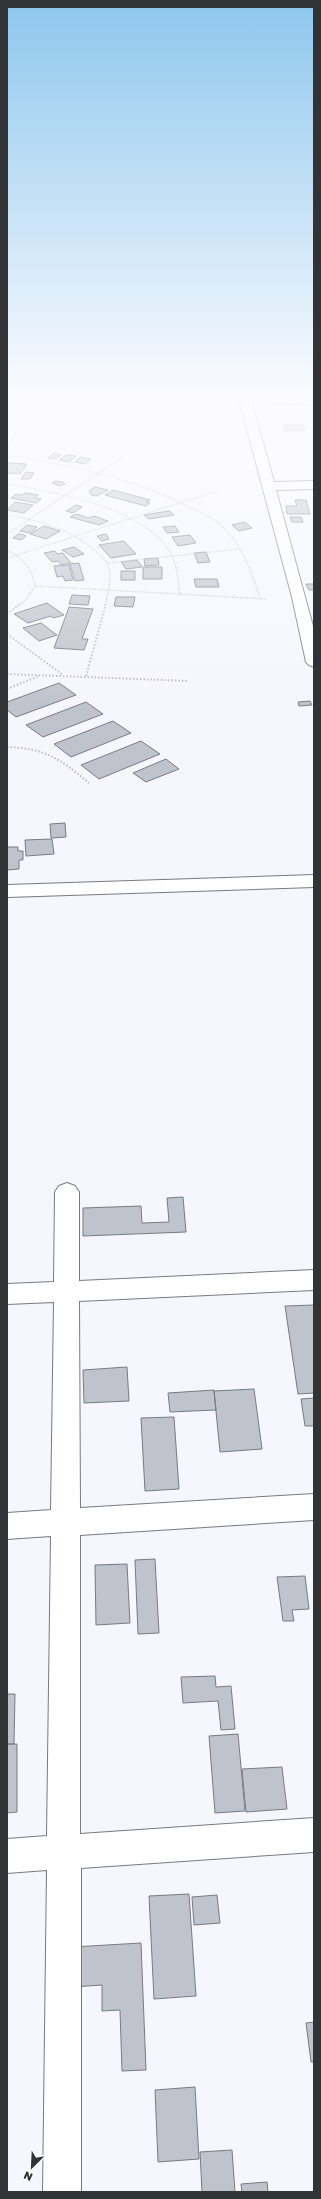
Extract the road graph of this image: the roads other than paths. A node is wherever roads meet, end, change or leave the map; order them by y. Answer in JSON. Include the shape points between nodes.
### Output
{"nodes":[{"id":1,"x":273,"y":503,"type":"edge"},
{"id":2,"x":314,"y":596,"type":"edge"},
{"id":3,"x":299,"y":597,"type":"junction"},
{"id":4,"x":314,"y":662,"type":"edge"},
{"id":5,"x":314,"y":881,"type":"edge"},
{"id":6,"x":7,"y":891,"type":"edge"},
{"id":7,"x":67,"y":1192,"type":"dead end"},
{"id":8,"x":314,"y":1280,"type":"edge"},
{"id":9,"x":66,"y":1291,"type":"junction"},
{"id":10,"x":7,"y":1294,"type":"edge"},
{"id":11,"x":314,"y":1507,"type":"edge"},
{"id":12,"x":66,"y":1522,"type":"junction"},
{"id":13,"x":7,"y":1526,"type":"edge"},
{"id":14,"x":314,"y":1835,"type":"edge"},
{"id":15,"x":64,"y":1852,"type":"junction"},
{"id":16,"x":7,"y":1856,"type":"edge"},
{"id":17,"x":62,"y":2192,"type":"edge"}],
"edges":[{"from":1,"to":3,"type":"street"},
{"from":2,"to":3,"type":"street"},
{"from":3,"to":4,"type":"street"},
{"from":5,"to":6,"type":"street"},
{"from":7,"to":9,"type":"street"},
{"from":8,"to":9,"type":"street"},
{"from":9,"to":10,"type":"street"},
{"from":9,"to":12,"type":"street"},
{"from":11,"to":12,"type":"street"},
{"from":12,"to":13,"type":"street"},
{"from":12,"to":15,"type":"street"},
{"from":14,"to":15,"type":"street"},
{"from":15,"to":16,"type":"street"},
{"from":15,"to":17,"type":"street"}]}
